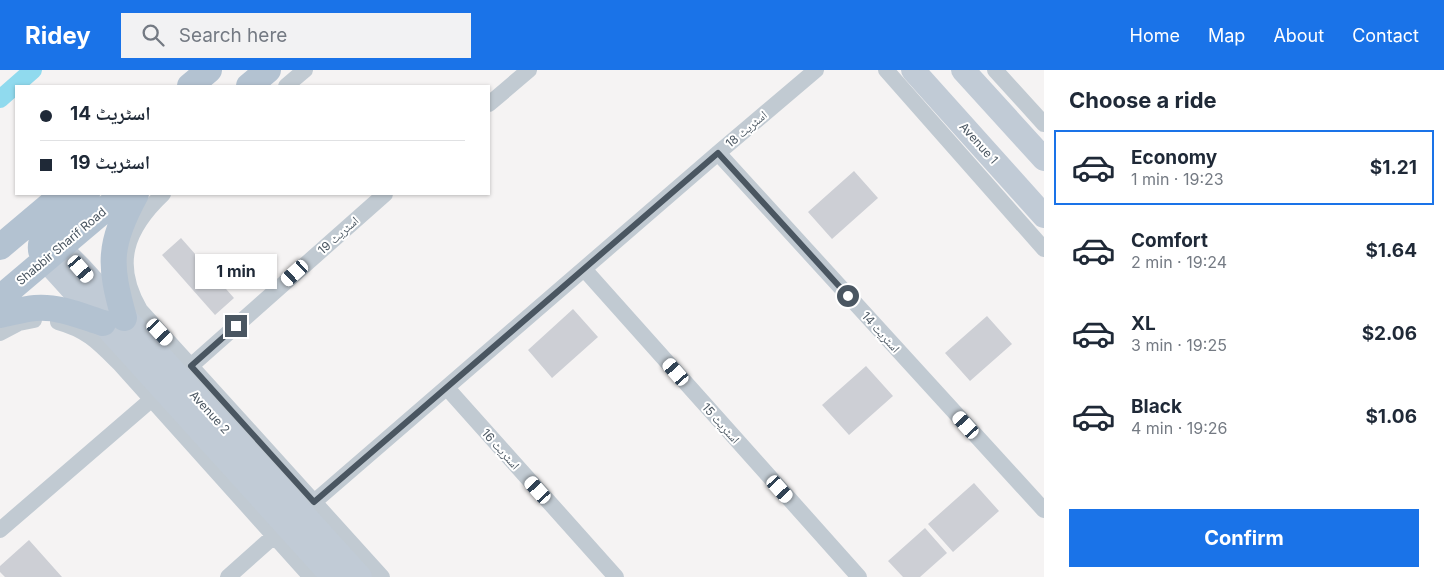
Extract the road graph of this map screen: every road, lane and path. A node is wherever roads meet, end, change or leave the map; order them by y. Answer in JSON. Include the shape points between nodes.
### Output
{"nodes":[{"id":1,"x":210,"y":70,"type":"edge"},
{"id":2,"x":268,"y":70,"type":"edge"},
{"id":3,"x":305,"y":70,"type":"edge"},
{"id":4,"x":529,"y":70,"type":"edge"},
{"id":5,"x":816,"y":70,"type":"edge"},
{"id":6,"x":886,"y":70,"type":"edge"},
{"id":7,"x":913,"y":70,"type":"edge"},
{"id":8,"x":963,"y":70,"type":"edge"},
{"id":9,"x":995,"y":70,"type":"edge"},
{"id":10,"x":191,"y":85,"type":"edge"},
{"id":11,"x":199,"y":85,"type":"edge"},
{"id":12,"x":251,"y":85,"type":"edge"},
{"id":13,"x":287,"y":85,"type":"edge"},
{"id":14,"x":490,"y":103,"type":"edge"},
{"id":15,"x":1044,"y":124,"type":"edge"},
{"id":16,"x":718,"y":153,"type":"junction"},
{"id":17,"x":1044,"y":159,"type":"edge"},
{"id":18,"x":62,"y":195,"type":"edge"},
{"id":19,"x":86,"y":195,"type":"edge"},
{"id":20,"x":122,"y":195,"type":"edge"},
{"id":21,"x":135,"y":195,"type":"edge"},
{"id":22,"x":162,"y":195,"type":"edge"},
{"id":23,"x":384,"y":195,"type":"edge"},
{"id":24,"x":1044,"y":216,"type":"edge"},
{"id":25,"x":0,"y":247,"type":"edge"},
{"id":26,"x":49,"y":249,"type":"junction"},
{"id":27,"x":1044,"y":249,"type":"edge"},
{"id":28,"x":0,"y":268,"type":"edge"},
{"id":29,"x":584,"y":269,"type":"junction"},
{"id":30,"x":0,"y":298,"type":"edge"},
{"id":31,"x":0,"y":315,"type":"edge"},
{"id":32,"x":114,"y":321,"type":"junction"},
{"id":33,"x":0,"y":333,"type":"edge"},
{"id":34,"x":171,"y":383,"type":"junction"},
{"id":35,"x":447,"y":388,"type":"junction"},
{"id":36,"x":314,"y":502,"type":"junction"},
{"id":37,"x":1044,"y":510,"type":"edge"},
{"id":38,"x":0,"y":530,"type":"edge"},
{"id":39,"x":274,"y":536,"type":"junction"},
{"id":40,"x":228,"y":577,"type":"edge"},
{"id":41,"x":311,"y":577,"type":"edge"},
{"id":42,"x":333,"y":577,"type":"edge"},
{"id":43,"x":360,"y":577,"type":"edge"},
{"id":44,"x":382,"y":577,"type":"edge"},
{"id":45,"x":616,"y":577,"type":"edge"},
{"id":46,"x":858,"y":577,"type":"edge"}],
"edges":[{"from":1,"to":10,"type":"main road"},
{"from":1,"to":11,"type":"main road"},
{"from":2,"to":12,"type":"main road"},
{"from":3,"to":13,"type":"street"},
{"from":4,"to":14,"type":"street"},
{"from":5,"to":16,"type":"street","name":"اسٹریٹ 18"},
{"from":6,"to":27,"type":"street"},
{"from":7,"to":24,"type":"main road","name":"Avenue 1"},
{"from":8,"to":17,"type":"main road"},
{"from":9,"to":15,"type":"street"},
{"from":16,"to":29,"type":"street","name":"اسٹریٹ 18"},
{"from":16,"to":37,"type":"street","name":"اسٹریٹ 14"},
{"from":18,"to":25,"type":"main road"},
{"from":19,"to":26,"type":"main road","via":[[47,230]]},
{"from":20,"to":26,"type":"main road","name":"Shabbir Sharif Road"},
{"from":21,"to":32,"type":"main road","via":[[119,227],[115,243]]},
{"from":22,"to":34,"type":"street","via":[[133,231],[128,244],[126,274],[132,297]]},
{"from":23,"to":34,"type":"street","name":"اسٹریٹ 19"},
{"from":26,"to":28,"type":"main road","via":[[30,246]]},
{"from":26,"to":30,"type":"main road","name":"Shabbir Sharif Road"},
{"from":26,"to":32,"type":"main road","name":"Avenue 2","via":[[81,269]]},
{"from":29,"to":35,"type":"street","name":"اسٹریٹ 18"},
{"from":29,"to":46,"type":"street","name":"اسٹریٹ 15"},
{"from":31,"to":32,"type":"main road","via":[[51,308]]},
{"from":32,"to":34,"type":"main road","name":"Avenue 2"},
{"from":33,"to":34,"type":"street","via":[[19,323],[51,320],[78,328],[119,363]]},
{"from":34,"to":36,"type":"street"},
{"from":34,"to":38,"type":"street","name":"اسٹریٹ 19"},
{"from":34,"to":39,"type":"street"},
{"from":34,"to":42,"type":"main road","name":"Avenue 2"},
{"from":34,"to":43,"type":"main road","name":"Avenue 2"},
{"from":35,"to":36,"type":"street","name":"اسٹریٹ 18"},
{"from":35,"to":45,"type":"street","name":"اسٹریٹ 16"},
{"from":36,"to":44,"type":"street"},
{"from":39,"to":40,"type":"street"},
{"from":39,"to":41,"type":"street"}]}
